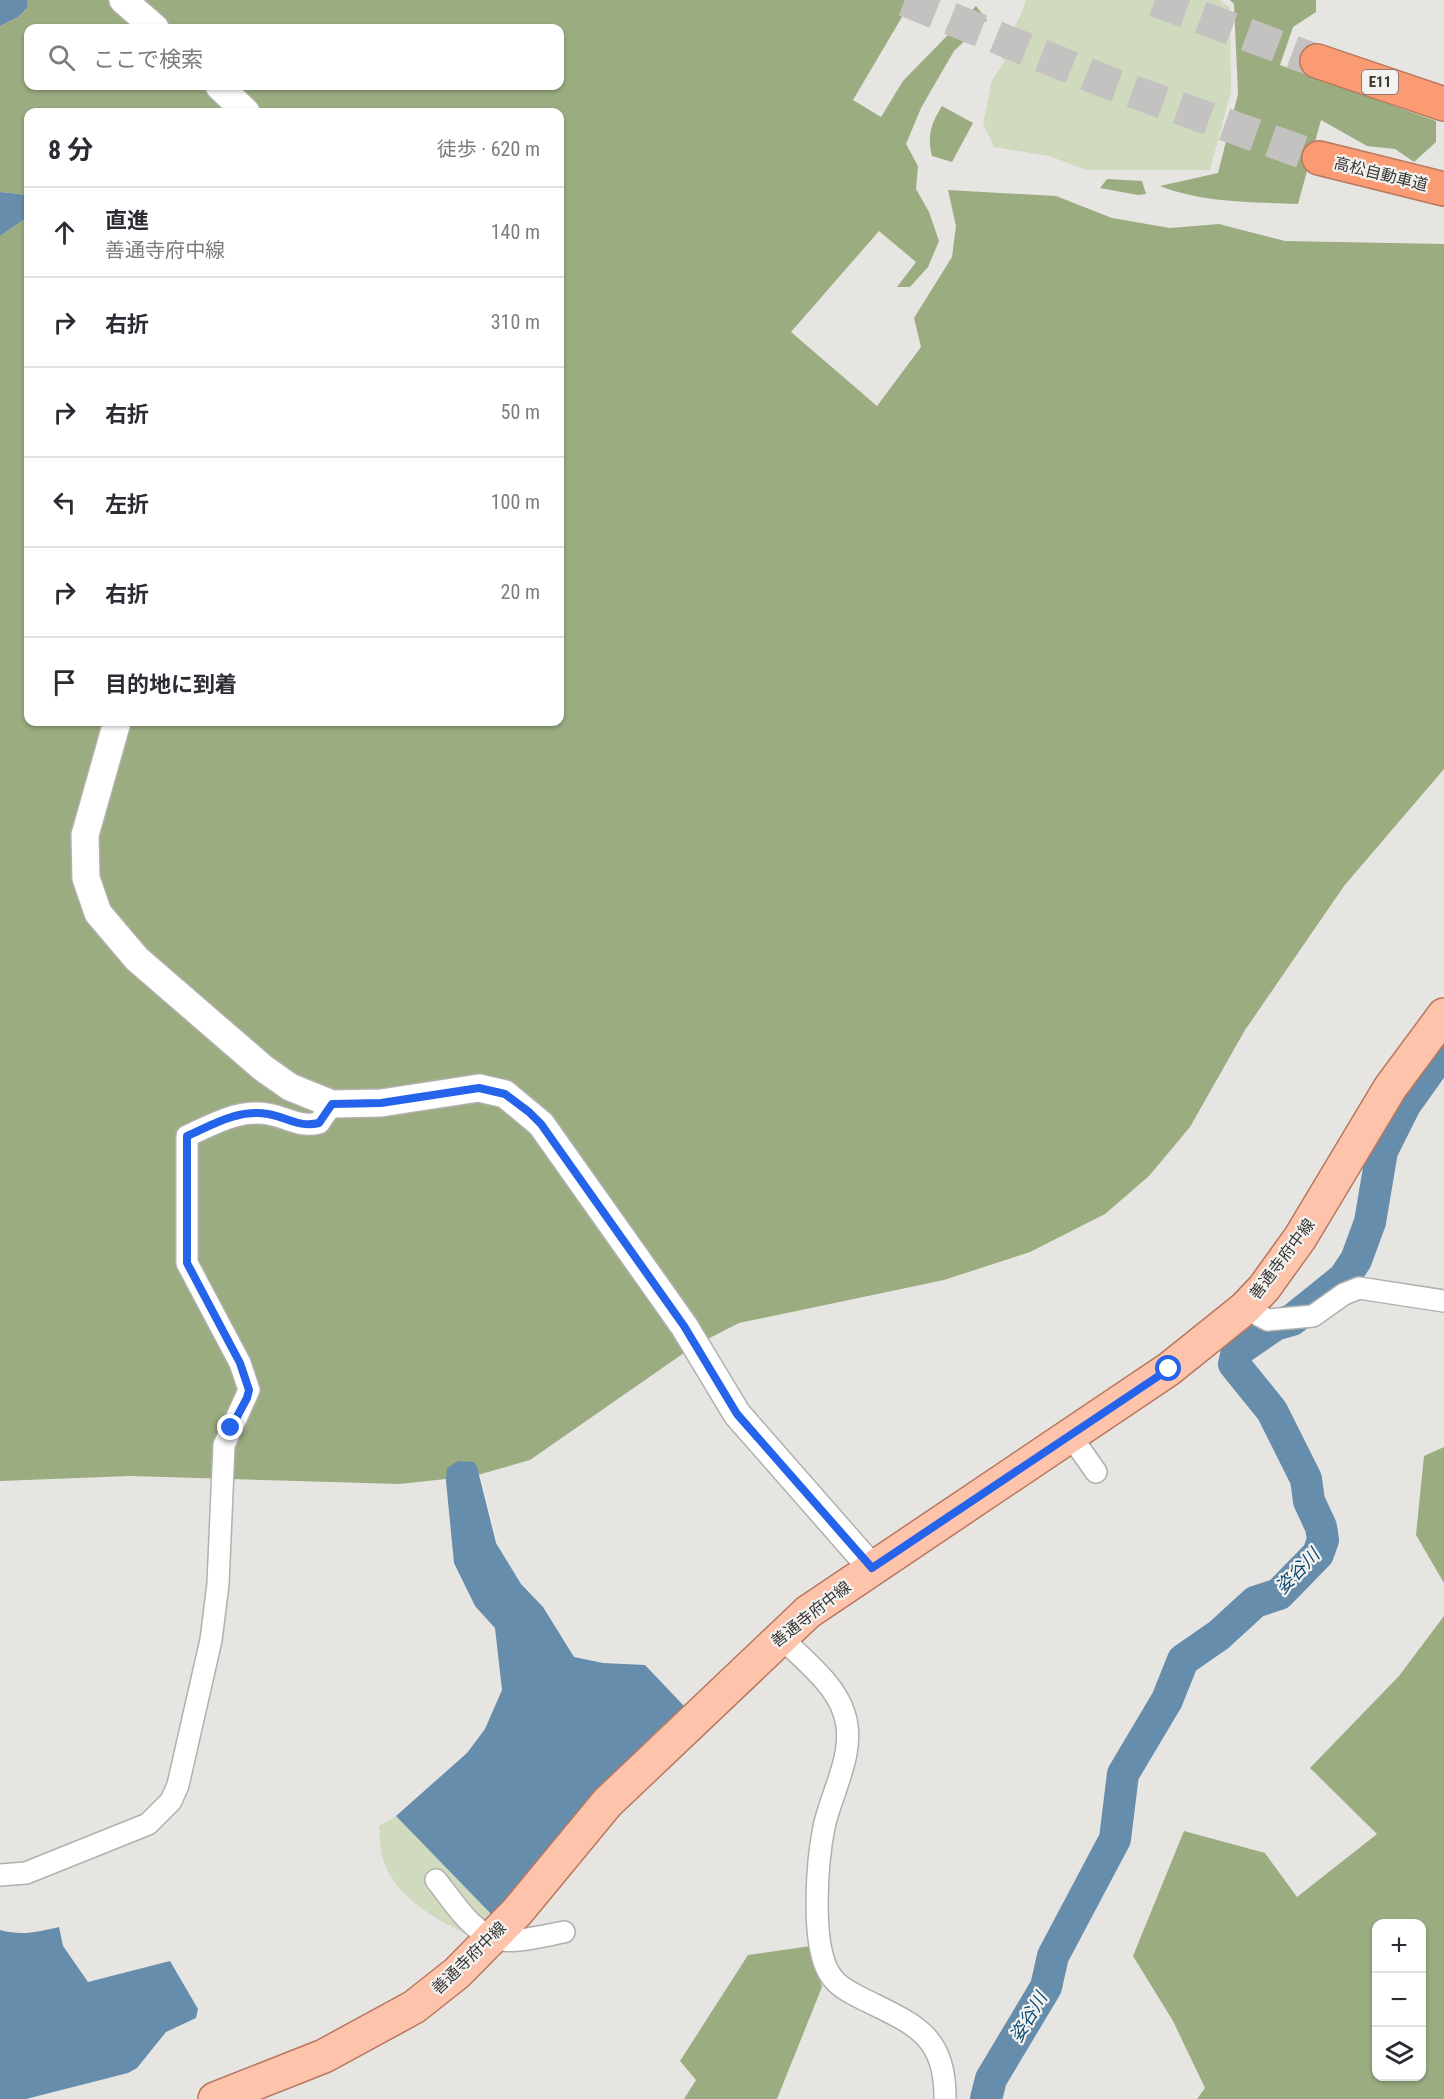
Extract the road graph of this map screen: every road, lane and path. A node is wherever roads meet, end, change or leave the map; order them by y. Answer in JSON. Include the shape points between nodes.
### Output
{"nodes":[{"id":1,"x":123,"y":0,"type":"edge"},
{"id":2,"x":150,"y":24,"type":"edge"},
{"id":3,"x":1317,"y":61,"type":"tunnel mouth"},
{"id":4,"x":223,"y":90,"type":"edge"},
{"id":5,"x":1444,"y":104,"type":"edge"},
{"id":6,"x":242,"y":108,"type":"edge"},
{"id":7,"x":1319,"y":158,"type":"tunnel mouth"},
{"id":8,"x":1444,"y":189,"type":"edge"},
{"id":9,"x":116,"y":726,"type":"edge"},
{"id":10,"x":1444,"y":1015,"type":"edge"},
{"id":11,"x":332,"y":1104,"type":"junction"},
{"id":12,"x":1444,"y":1301,"type":"edge"},
{"id":13,"x":1245,"y":1308,"type":"junction"},
{"id":14,"x":1070,"y":1435,"type":"junction"},
{"id":15,"x":1095,"y":1472,"type":"dead end"},
{"id":16,"x":872,"y":1568,"type":"junction"},
{"id":17,"x":780,"y":1636,"type":"junction"},
{"id":18,"x":0,"y":1875,"type":"edge"},
{"id":19,"x":436,"y":1880,"type":"dead end"},
{"id":20,"x":564,"y":1932,"type":"dead end"},
{"id":21,"x":492,"y":1938,"type":"junction"},
{"id":22,"x":216,"y":2099,"type":"edge"},
{"id":23,"x":945,"y":2099,"type":"edge"}],
"edges":[{"from":1,"to":2,"type":"street"},
{"from":3,"to":5,"type":"highway","number":"E11"},
{"from":4,"to":6,"type":"street"},
{"from":7,"to":8,"type":"highway","name":"高松自動車道"},
{"from":9,"to":11,"type":"street","via":[[85,835],[86,878],[98,913],[137,959],[263,1068],[290,1087]]},
{"from":10,"to":13,"type":"main road","name":"善通寺府中線","via":[[1390,1088],[1300,1238]]},
{"from":11,"to":16,"type":"street","via":[[381,1103],[479,1088],[505,1094],[529,1112],[667,1301],[737,1414]]},
{"from":11,"to":18,"type":"street","via":[[319,1123],[309,1126],[253,1112],[233,1115],[187,1136],[187,1263],[240,1363],[249,1390],[224,1444],[218,1584],[211,1640],[178,1785],[171,1801],[148,1824],[26,1873]]},
{"from":12,"to":13,"type":"street","via":[[1359,1288],[1313,1316],[1268,1320]]},
{"from":13,"to":14,"type":"main road","name":"善通寺府中線","via":[[1199,1347]]},
{"from":14,"to":15,"type":"street"},
{"from":14,"to":16,"type":"main road","name":"善通寺府中線"},
{"from":16,"to":17,"type":"main road","name":"善通寺府中線","via":[[808,1611]]},
{"from":17,"to":21,"type":"main road","name":"善通寺府中線","via":[[607,1803]]},
{"from":17,"to":23,"type":"street","via":[[836,1697],[847,1725],[849,1743],[824,1826],[817,1876],[820,1939],[826,1967],[841,1988],[927,2035],[939,2059]]},
{"from":19,"to":21,"type":"street","via":[[468,1920]]},
{"from":20,"to":21,"type":"street","via":[[524,1939]]},
{"from":21,"to":22,"type":"main road","name":"善通寺府中線","via":[[435,1992],[389,2023],[324,2056]]}]}
